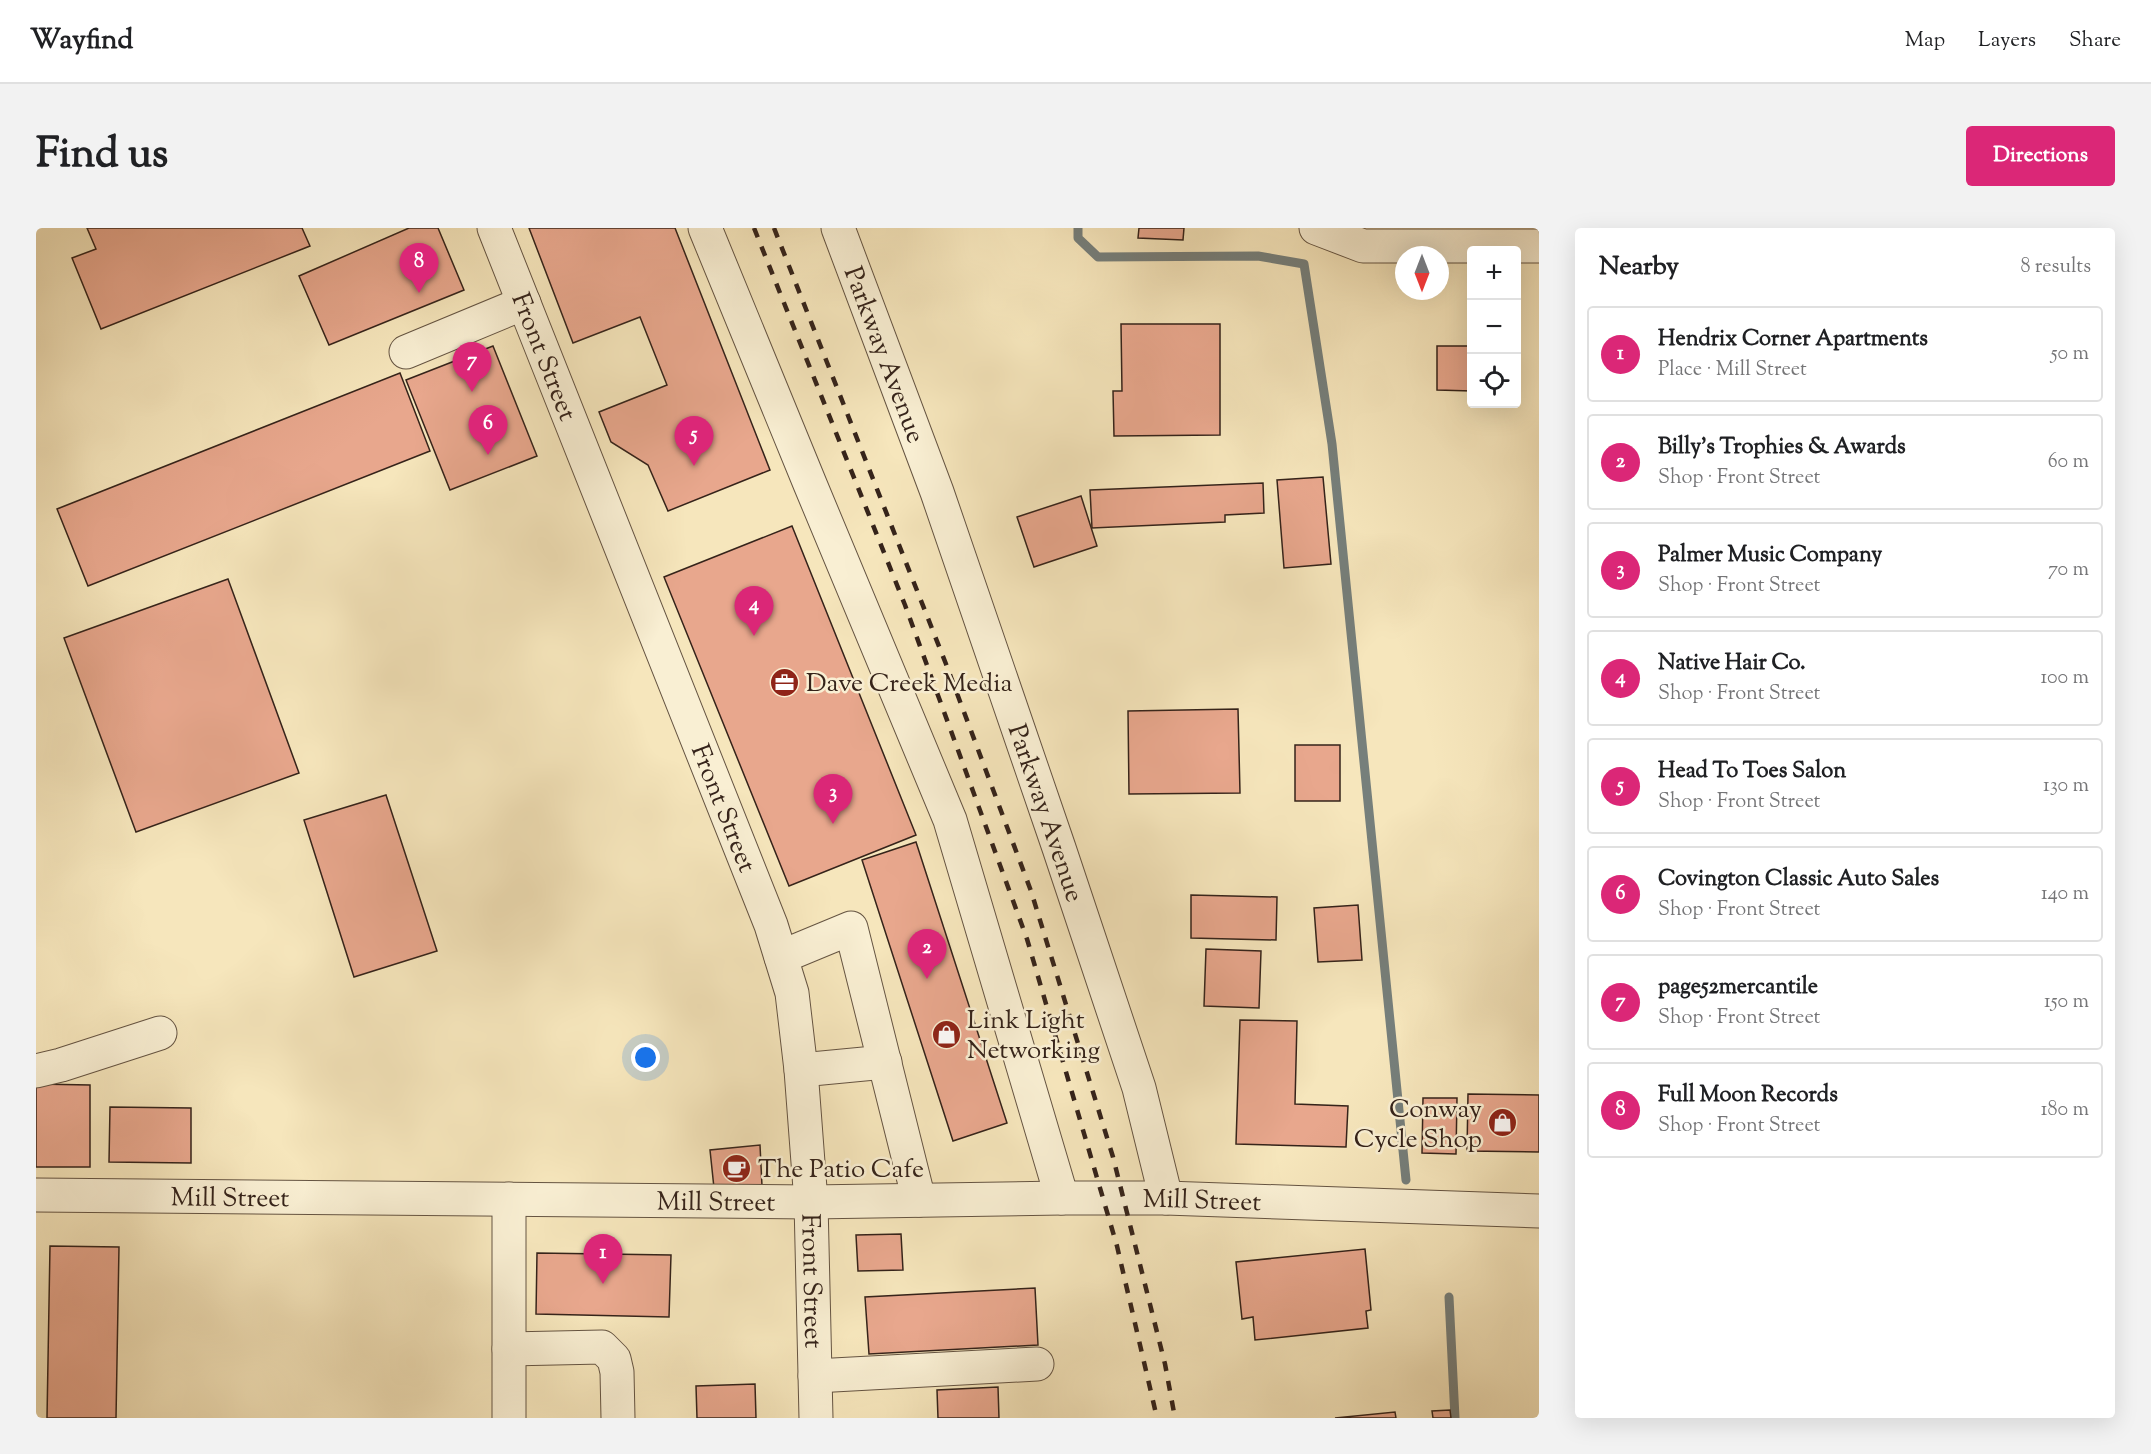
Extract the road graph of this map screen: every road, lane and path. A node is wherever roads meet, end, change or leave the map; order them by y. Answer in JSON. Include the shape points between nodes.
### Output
{"nodes":[{"id":1,"x":494,"y":228,"type":"edge"},
{"id":2,"x":705,"y":228,"type":"edge"},
{"id":3,"x":838,"y":228,"type":"edge"},
{"id":4,"x":1316,"y":228,"type":"edge"},
{"id":5,"x":1539,"y":246,"type":"edge"},
{"id":6,"x":524,"y":303,"type":"junction"},
{"id":7,"x":406,"y":352,"type":"dead end"},
{"id":8,"x":781,"y":957,"type":"junction"},
{"id":9,"x":160,"y":1033,"type":"dead end"},
{"id":10,"x":885,"y":1062,"type":"junction"},
{"id":11,"x":801,"y":1070,"type":"junction"},
{"id":12,"x":36,"y":1071,"type":"edge"},
{"id":13,"x":36,"y":1195,"type":"edge"},
{"id":14,"x":1062,"y":1198,"type":"junction"},
{"id":15,"x":1166,"y":1198,"type":"junction"},
{"id":16,"x":509,"y":1199,"type":"junction"},
{"id":17,"x":919,"y":1200,"type":"junction"},
{"id":18,"x":811,"y":1202,"type":"junction"},
{"id":19,"x":1539,"y":1211,"type":"edge"},
{"id":20,"x":509,"y":1349,"type":"junction"},
{"id":21,"x":1037,"y":1364,"type":"dead end"},
{"id":22,"x":815,"y":1376,"type":"junction"},
{"id":23,"x":509,"y":1418,"type":"edge"},
{"id":24,"x":618,"y":1418,"type":"edge"},
{"id":25,"x":816,"y":1418,"type":"edge"}],
"edges":[{"from":1,"to":6,"type":"street","name":"Front Street"},
{"from":2,"to":14,"type":"street","via":[[950,820]]},
{"from":3,"to":15,"type":"street","name":"Parkway Avenue","via":[[935,486],[1055,837],[1139,1088]]},
{"from":4,"to":5,"type":"street","via":[[1363,246]]},
{"from":6,"to":7,"type":"street"},
{"from":6,"to":8,"type":"street","name":"Front Street"},
{"from":8,"to":10,"type":"street","via":[[851,928]]},
{"from":8,"to":11,"type":"street","name":"Front Street","via":[[792,993]]},
{"from":9,"to":12,"type":"street"},
{"from":10,"to":11,"type":"street"},
{"from":10,"to":17,"type":"street"},
{"from":11,"to":18,"type":"street","name":"Front Street"},
{"from":13,"to":16,"type":"street","name":"Mill Street"},
{"from":14,"to":15,"type":"street","name":"Mill Street"},
{"from":14,"to":17,"type":"street","name":"Mill Street"},
{"from":15,"to":19,"type":"street","name":"Mill Street"},
{"from":16,"to":18,"type":"street","name":"Mill Street"},
{"from":16,"to":20,"type":"street"},
{"from":17,"to":18,"type":"street","name":"Mill Street"},
{"from":18,"to":22,"type":"street","name":"Front Street"},
{"from":20,"to":23,"type":"street"},
{"from":20,"to":24,"type":"street","via":[[602,1347],[614,1359],[617,1372]]},
{"from":21,"to":22,"type":"street"},
{"from":22,"to":25,"type":"street","name":"Front Street"}]}
